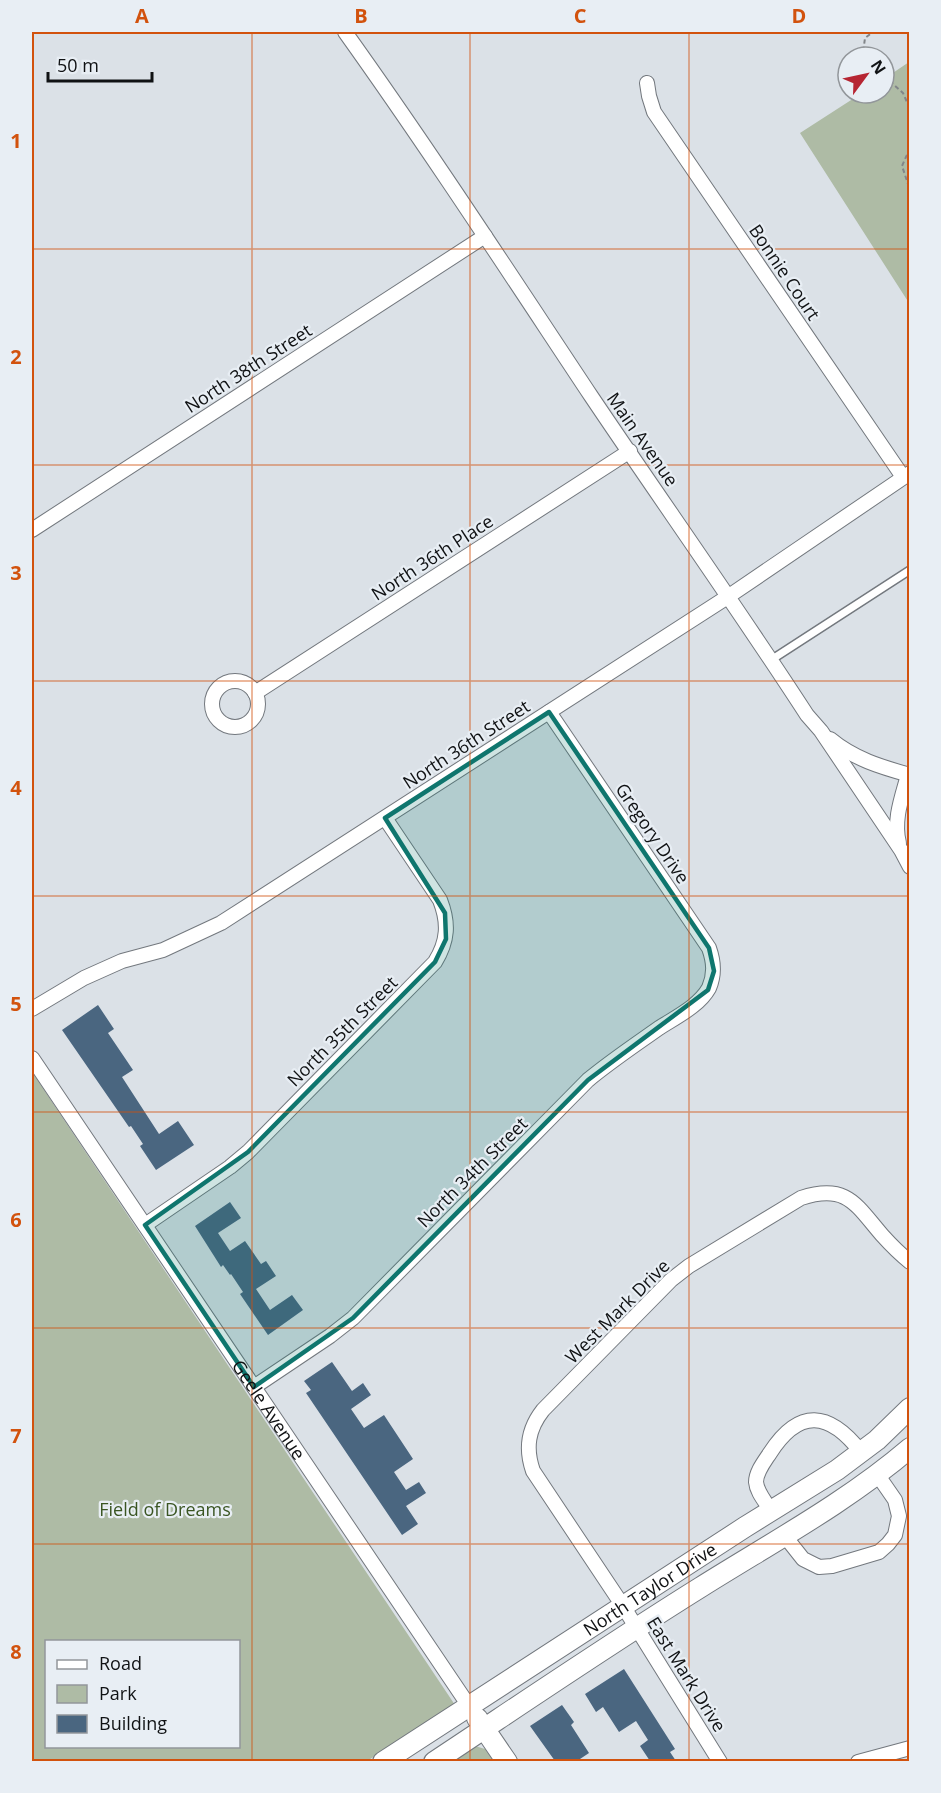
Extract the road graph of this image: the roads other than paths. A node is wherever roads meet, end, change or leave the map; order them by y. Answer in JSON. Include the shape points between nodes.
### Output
{"nodes":[{"id":1,"x":345,"y":32,"type":"edge"},
{"id":2,"x":647,"y":84,"type":"dead end"},
{"id":3,"x":485,"y":236,"type":"junction"},
{"id":4,"x":630,"y":451,"type":"junction"},
{"id":5,"x":906,"y":475,"type":"edge"},
{"id":6,"x":32,"y":530,"type":"edge"},
{"id":7,"x":909,"y":570,"type":"edge"},
{"id":8,"x":729,"y":596,"type":"junction"},
{"id":9,"x":771,"y":660,"type":"junction"},
{"id":10,"x":255,"y":693,"type":"dead end"},
{"id":11,"x":549,"y":712,"type":"junction"},
{"id":12,"x":821,"y":731,"type":"junction"},
{"id":13,"x":909,"y":775,"type":"edge"},
{"id":14,"x":385,"y":818,"type":"junction"},
{"id":15,"x":901,"y":850,"type":"junction"},
{"id":16,"x":909,"y":867,"type":"edge"},
{"id":17,"x":712,"y":980,"type":"joint"},
{"id":18,"x":32,"y":1010,"type":"edge"},
{"id":19,"x":32,"y":1058,"type":"edge"},
{"id":20,"x":145,"y":1225,"type":"junction"},
{"id":21,"x":909,"y":1262,"type":"edge"},
{"id":22,"x":254,"y":1388,"type":"junction"},
{"id":23,"x":909,"y":1408,"type":"edge"},
{"id":24,"x":909,"y":1448,"type":"edge"},
{"id":25,"x":861,"y":1452,"type":"junction"},
{"id":26,"x":877,"y":1474,"type":"junction"},
{"id":27,"x":771,"y":1511,"type":"junction"},
{"id":28,"x":784,"y":1535,"type":"junction"},
{"id":29,"x":623,"y":1606,"type":"junction"},
{"id":30,"x":636,"y":1628,"type":"junction"},
{"id":31,"x":469,"y":1706,"type":"junction"},
{"id":32,"x":485,"y":1728,"type":"junction"},
{"id":33,"x":909,"y":1748,"type":"edge"},
{"id":34,"x":384,"y":1761,"type":"edge"},
{"id":35,"x":434,"y":1761,"type":"edge"},
{"id":36,"x":507,"y":1761,"type":"edge"},
{"id":37,"x":720,"y":1761,"type":"edge"},
{"id":38,"x":858,"y":1761,"type":"edge"}],
"edges":[{"from":1,"to":3,"type":"street","name":"Main Avenue"},
{"from":2,"to":5,"type":"street","name":"Bonnie Court","via":[[654,112]]},
{"from":3,"to":4,"type":"street","name":"Main Avenue"},
{"from":3,"to":6,"type":"street","name":"North 38th Street"},
{"from":4,"to":8,"type":"street","name":"Main Avenue"},
{"from":4,"to":10,"type":"street","name":"North 36th Place"},
{"from":5,"to":8,"type":"street","name":"North 36th Street"},
{"from":7,"to":9,"type":"lane"},
{"from":8,"to":9,"type":"street","name":"Main Avenue"},
{"from":8,"to":11,"type":"street","name":"North 36th Street"},
{"from":9,"to":12,"type":"street","name":"Main Avenue"},
{"from":11,"to":14,"type":"street","name":"North 36th Street"},
{"from":11,"to":17,"type":"street","name":"Gregory Drive","via":[[709,948]]},
{"from":12,"to":13,"type":"street","via":[[855,756]]},
{"from":12,"to":15,"type":"street","name":"Main Avenue"},
{"from":13,"to":15,"type":"street","via":[[898,813]]},
{"from":14,"to":18,"type":"street","name":"North 36th Street","via":[[221,923],[163,951],[122,961]]},
{"from":14,"to":20,"type":"street","name":"North 35th Street","via":[[445,913],[446,939],[435,962],[248,1152]]},
{"from":15,"to":16,"type":"street","name":"Main Avenue"},
{"from":17,"to":22,"type":"street","name":"North 34th Street","via":[[694,1004],[588,1080],[353,1318]]},
{"from":19,"to":20,"type":"street","name":"Geele Avenue"},
{"from":20,"to":22,"type":"street","name":"Geele Avenue"},
{"from":21,"to":29,"type":"street","name":"West Mark Drive","via":[[851,1201],[826,1193],[801,1198],[671,1280],[543,1410],[533,1426],[528,1446],[533,1471]]},
{"from":22,"to":31,"type":"street","name":"Geele Avenue"},
{"from":23,"to":25,"type":"main road","name":"North Taylor Drive"},
{"from":24,"to":26,"type":"main road","name":"North Taylor Drive"},
{"from":25,"to":27,"type":"main road","name":"North Taylor Drive"},
{"from":25,"to":27,"type":"street","via":[[846,1434],[828,1423],[811,1421],[793,1427],[774,1447],[757,1476],[758,1489]]},
{"from":26,"to":28,"type":"main road","name":"North Taylor Drive"},
{"from":26,"to":28,"type":"street","via":[[895,1500],[899,1516],[895,1535],[879,1552],[819,1567],[803,1559]]},
{"from":27,"to":29,"type":"main road","name":"North Taylor Drive"},
{"from":28,"to":30,"type":"main road","name":"North Taylor Drive"},
{"from":29,"to":30,"type":"street","name":"East Mark Drive"},
{"from":29,"to":31,"type":"main road","name":"North Taylor Drive"},
{"from":30,"to":32,"type":"main road","name":"North Taylor Drive"},
{"from":30,"to":37,"type":"street","name":"East Mark Drive"},
{"from":31,"to":32,"type":"main road","name":"Geele Avenue"},
{"from":31,"to":34,"type":"main road","name":"North Taylor Drive"},
{"from":32,"to":35,"type":"main road","name":"North Taylor Drive"},
{"from":32,"to":36,"type":"main road","name":"Geele Avenue"},
{"from":33,"to":38,"type":"street"}]}
